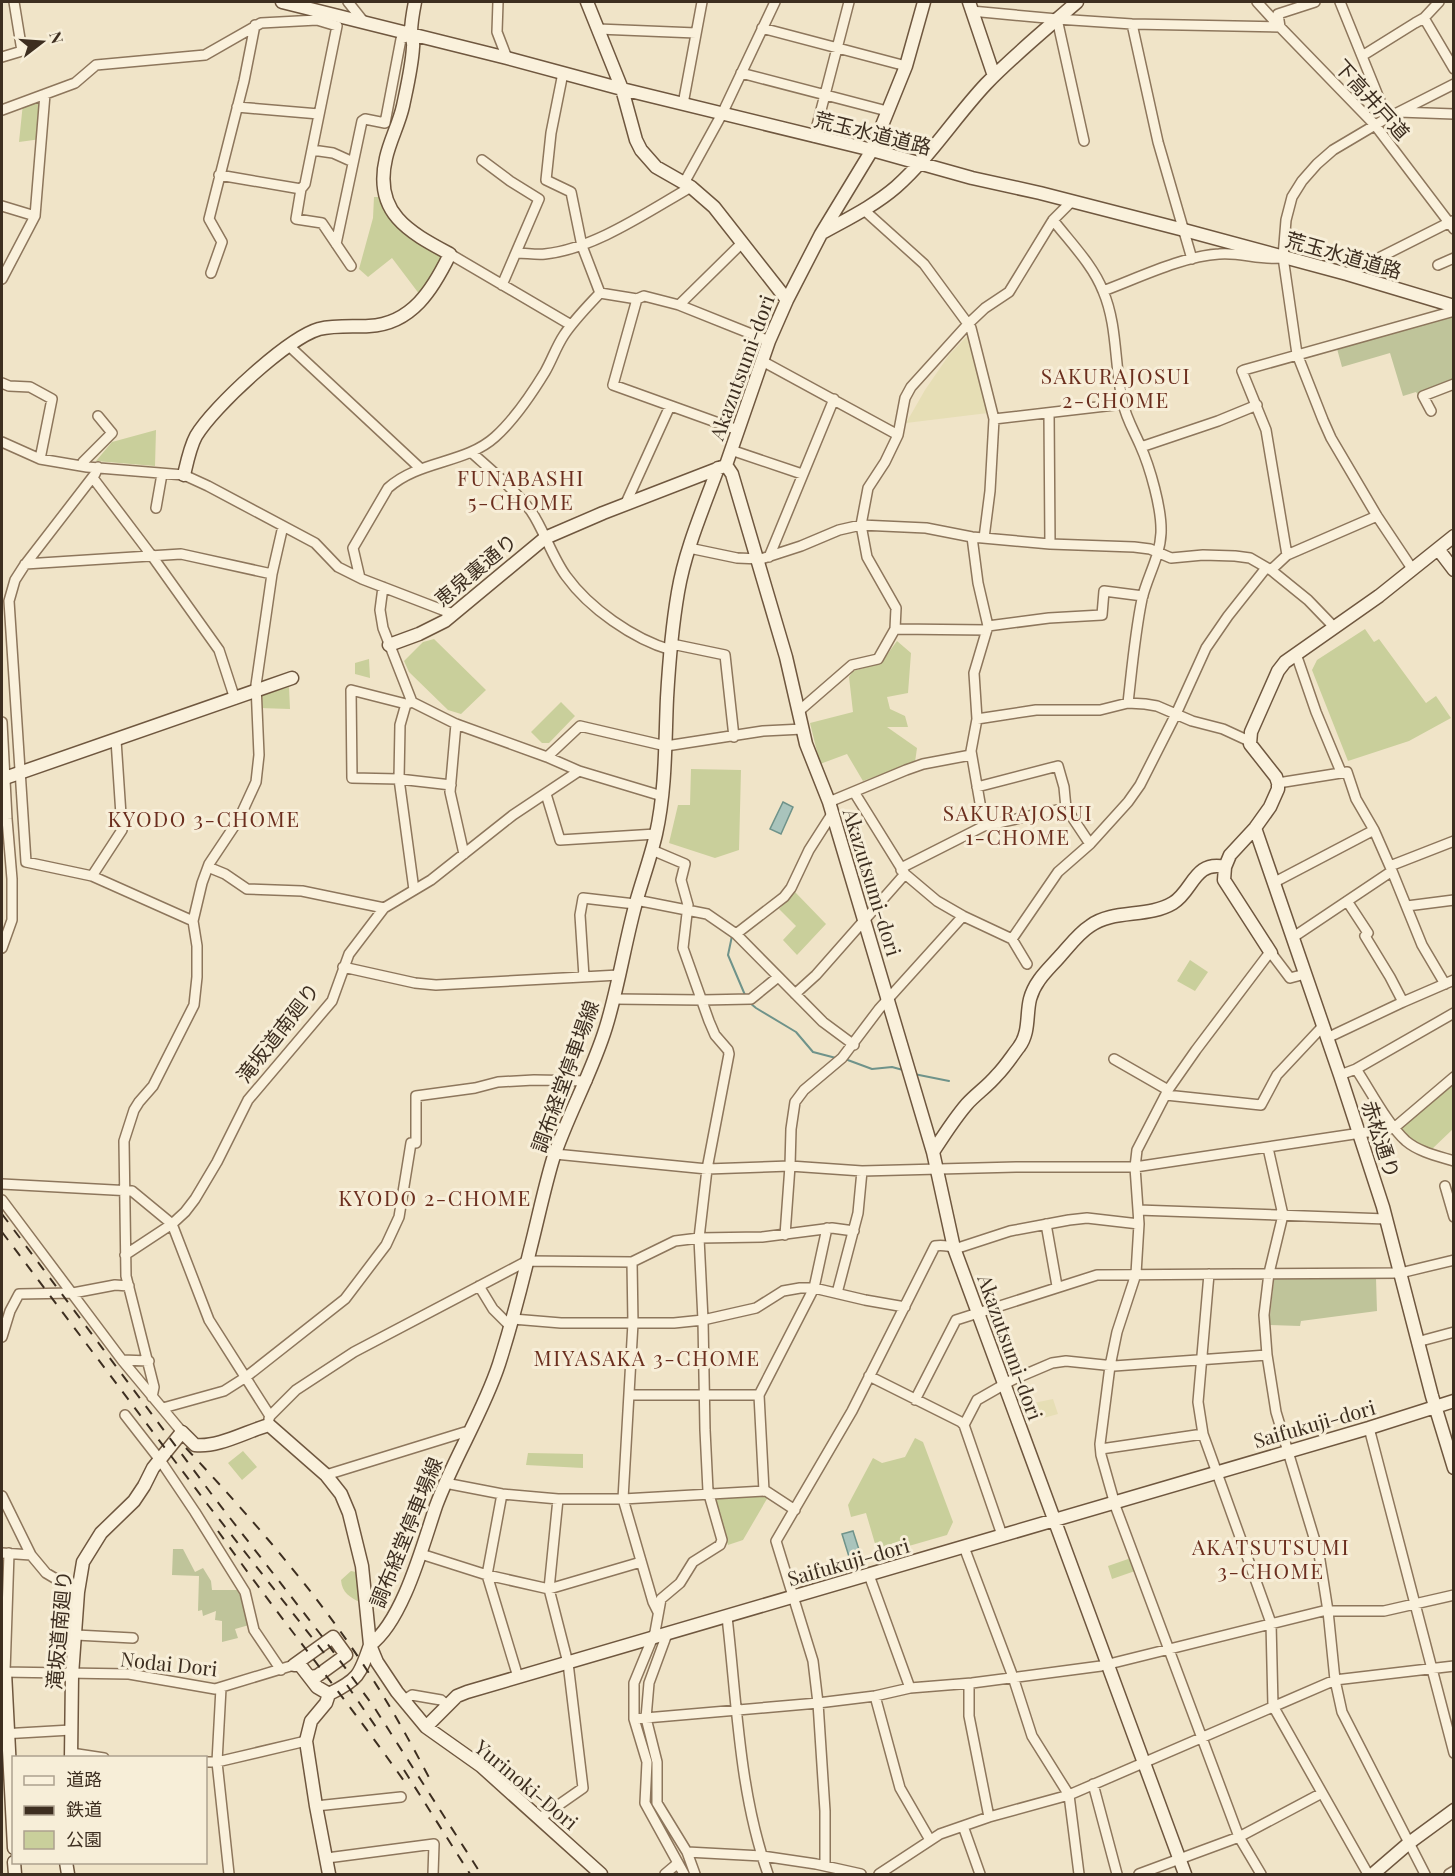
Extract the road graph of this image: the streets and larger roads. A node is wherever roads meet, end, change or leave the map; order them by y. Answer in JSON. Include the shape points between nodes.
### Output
{"nodes":[{"id":1,"x":14,"y":2,"type":"edge"},
{"id":2,"x":282,"y":2,"type":"edge"},
{"id":3,"x":348,"y":2,"type":"edge"},
{"id":4,"x":415,"y":2,"type":"edge"},
{"id":5,"x":498,"y":2,"type":"edge"},
{"id":6,"x":587,"y":2,"type":"edge"},
{"id":7,"x":702,"y":2,"type":"edge"},
{"id":8,"x":775,"y":2,"type":"edge"},
{"id":9,"x":849,"y":2,"type":"edge"},
{"id":10,"x":924,"y":2,"type":"edge"},
{"id":11,"x":1077,"y":2,"type":"edge"},
{"id":12,"x":1257,"y":2,"type":"edge"},
{"id":13,"x":1314,"y":2,"type":"edge"},
{"id":14,"x":1340,"y":2,"type":"edge"},
{"id":15,"x":1438,"y":2,"type":"edge"},
{"id":16,"x":970,"y":6,"type":"edge"},
{"id":17,"x":318,"y":16,"type":"junction"},
{"id":18,"x":1424,"y":18,"type":"junction"},
{"id":19,"x":1057,"y":19,"type":"junction"},
{"id":20,"x":338,"y":21,"type":"junction"},
{"id":21,"x":364,"y":22,"type":"junction"},
{"id":22,"x":1132,"y":24,"type":"junction"},
{"id":23,"x":255,"y":26,"type":"junction"},
{"id":24,"x":1280,"y":27,"type":"junction"},
{"id":25,"x":762,"y":28,"type":"junction"},
{"id":26,"x":598,"y":29,"type":"junction"},
{"id":27,"x":696,"y":33,"type":"junction"},
{"id":28,"x":411,"y":34,"type":"junction"},
{"id":29,"x":838,"y":48,"type":"junction"},
{"id":30,"x":1362,"y":56,"type":"junction"},
{"id":31,"x":2,"y":57,"type":"edge"},
{"id":32,"x":507,"y":58,"type":"junction"},
{"id":33,"x":906,"y":66,"type":"junction"},
{"id":34,"x":1454,"y":69,"type":"edge"},
{"id":35,"x":563,"y":73,"type":"junction"},
{"id":36,"x":741,"y":73,"type":"junction"},
{"id":37,"x":994,"y":76,"type":"junction"},
{"id":38,"x":1454,"y":84,"type":"edge"},
{"id":39,"x":622,"y":89,"type":"junction"},
{"id":40,"x":45,"y":94,"type":"junction"},
{"id":41,"x":825,"y":95,"type":"junction"},
{"id":42,"x":683,"y":104,"type":"junction"},
{"id":43,"x":237,"y":107,"type":"junction"},
{"id":44,"x":2,"y":110,"type":"edge"},
{"id":45,"x":887,"y":111,"type":"junction"},
{"id":46,"x":1399,"y":112,"type":"junction"},
{"id":47,"x":319,"y":114,"type":"junction"},
{"id":48,"x":722,"y":114,"type":"junction"},
{"id":49,"x":1454,"y":114,"type":"edge"},
{"id":50,"x":1387,"y":118,"type":"junction"},
{"id":51,"x":1376,"y":125,"type":"junction"},
{"id":52,"x":814,"y":137,"type":"junction"},
{"id":53,"x":1084,"y":141,"type":"dead end"},
{"id":54,"x":312,"y":150,"type":"junction"},
{"id":55,"x":872,"y":150,"type":"junction"},
{"id":56,"x":482,"y":160,"type":"dead end"},
{"id":57,"x":353,"y":162,"type":"junction"},
{"id":58,"x":919,"y":164,"type":"junction"},
{"id":59,"x":219,"y":175,"type":"junction"},
{"id":60,"x":687,"y":185,"type":"junction"},
{"id":61,"x":302,"y":189,"type":"junction"},
{"id":62,"x":1071,"y":202,"type":"junction"},
{"id":63,"x":2,"y":206,"type":"edge"},
{"id":64,"x":864,"y":210,"type":"junction"},
{"id":65,"x":35,"y":216,"type":"junction"},
{"id":66,"x":1053,"y":220,"type":"junction"},
{"id":67,"x":1452,"y":224,"type":"edge"},
{"id":68,"x":1184,"y":230,"type":"junction"},
{"id":69,"x":822,"y":234,"type":"junction"},
{"id":70,"x":743,"y":242,"type":"junction"},
{"id":71,"x":336,"y":244,"type":"junction"},
{"id":72,"x":582,"y":246,"type":"junction"},
{"id":73,"x":517,"y":253,"type":"junction"},
{"id":74,"x":450,"y":254,"type":"junction"},
{"id":75,"x":1283,"y":257,"type":"junction"},
{"id":76,"x":1192,"y":258,"type":"junction"},
{"id":77,"x":1454,"y":258,"type":"edge"},
{"id":78,"x":1438,"y":265,"type":"dead end"},
{"id":79,"x":351,"y":266,"type":"dead end"},
{"id":80,"x":4,"y":268,"type":"edge"},
{"id":81,"x":211,"y":273,"type":"dead end"},
{"id":82,"x":1347,"y":274,"type":"junction"},
{"id":83,"x":2,"y":279,"type":"edge"},
{"id":84,"x":502,"y":285,"type":"junction"},
{"id":85,"x":1103,"y":291,"type":"junction"},
{"id":86,"x":600,"y":293,"type":"junction"},
{"id":87,"x":637,"y":299,"type":"junction"},
{"id":88,"x":787,"y":300,"type":"junction"},
{"id":89,"x":680,"y":305,"type":"junction"},
{"id":90,"x":1454,"y":306,"type":"edge"},
{"id":91,"x":1454,"y":311,"type":"edge"},
{"id":92,"x":968,"y":324,"type":"junction"},
{"id":93,"x":571,"y":325,"type":"junction"},
{"id":94,"x":769,"y":341,"type":"junction"},
{"id":95,"x":288,"y":345,"type":"junction"},
{"id":96,"x":1297,"y":354,"type":"junction"},
{"id":97,"x":762,"y":361,"type":"junction"},
{"id":98,"x":2,"y":383,"type":"edge"},
{"id":99,"x":1454,"y":384,"type":"edge"},
{"id":100,"x":834,"y":399,"type":"junction"},
{"id":101,"x":1123,"y":404,"type":"junction"},
{"id":102,"x":1257,"y":405,"type":"junction"},
{"id":103,"x":670,"y":406,"type":"junction"},
{"id":104,"x":1431,"y":411,"type":"dead end"},
{"id":105,"x":1049,"y":413,"type":"junction"},
{"id":106,"x":98,"y":416,"type":"dead end"},
{"id":107,"x":994,"y":420,"type":"junction"},
{"id":108,"x":738,"y":430,"type":"junction"},
{"id":109,"x":898,"y":435,"type":"junction"},
{"id":110,"x":2,"y":442,"type":"edge"},
{"id":111,"x":1141,"y":447,"type":"junction"},
{"id":112,"x":731,"y":450,"type":"junction"},
{"id":113,"x":471,"y":452,"type":"junction"},
{"id":114,"x":40,"y":459,"type":"junction"},
{"id":115,"x":82,"y":466,"type":"junction"},
{"id":116,"x":98,"y":467,"type":"junction"},
{"id":117,"x":722,"y":467,"type":"junction"},
{"id":118,"x":421,"y":469,"type":"junction"},
{"id":119,"x":162,"y":474,"type":"junction"},
{"id":120,"x":802,"y":474,"type":"junction"},
{"id":121,"x":184,"y":475,"type":"junction"},
{"id":122,"x":93,"y":478,"type":"junction"},
{"id":123,"x":625,"y":505,"type":"junction"},
{"id":124,"x":156,"y":508,"type":"dead end"},
{"id":125,"x":1377,"y":516,"type":"junction"},
{"id":126,"x":283,"y":525,"type":"junction"},
{"id":127,"x":861,"y":525,"type":"junction"},
{"id":128,"x":1454,"y":536,"type":"edge"},
{"id":129,"x":972,"y":537,"type":"junction"},
{"id":130,"x":545,"y":538,"type":"junction"},
{"id":131,"x":984,"y":538,"type":"junction"},
{"id":132,"x":1050,"y":544,"type":"junction"},
{"id":133,"x":690,"y":548,"type":"junction"},
{"id":134,"x":1438,"y":549,"type":"junction"},
{"id":135,"x":1158,"y":554,"type":"junction"},
{"id":136,"x":1287,"y":555,"type":"junction"},
{"id":137,"x":152,"y":556,"type":"junction"},
{"id":138,"x":763,"y":558,"type":"junction"},
{"id":139,"x":25,"y":564,"type":"junction"},
{"id":140,"x":1269,"y":569,"type":"junction"},
{"id":141,"x":1413,"y":570,"type":"junction"},
{"id":142,"x":1454,"y":570,"type":"edge"},
{"id":143,"x":272,"y":574,"type":"junction"},
{"id":144,"x":360,"y":578,"type":"junction"},
{"id":145,"x":383,"y":587,"type":"junction"},
{"id":146,"x":1143,"y":596,"type":"junction"},
{"id":147,"x":453,"y":614,"type":"junction"},
{"id":148,"x":987,"y":628,"type":"junction"},
{"id":149,"x":1335,"y":628,"type":"junction"},
{"id":150,"x":895,"y":629,"type":"junction"},
{"id":151,"x":390,"y":645,"type":"junction"},
{"id":152,"x":671,"y":647,"type":"junction"},
{"id":153,"x":1296,"y":654,"type":"junction"},
{"id":154,"x":292,"y":678,"type":"dead end"},
{"id":155,"x":256,"y":692,"type":"junction"},
{"id":156,"x":235,"y":699,"type":"junction"},
{"id":157,"x":409,"y":703,"type":"junction"},
{"id":158,"x":1128,"y":703,"type":"junction"},
{"id":159,"x":799,"y":711,"type":"junction"},
{"id":160,"x":1176,"y":714,"type":"junction"},
{"id":161,"x":977,"y":719,"type":"junction"},
{"id":162,"x":2,"y":722,"type":"edge"},
{"id":163,"x":456,"y":724,"type":"junction"},
{"id":164,"x":802,"y":729,"type":"junction"},
{"id":165,"x":734,"y":736,"type":"junction"},
{"id":166,"x":116,"y":740,"type":"junction"},
{"id":167,"x":1249,"y":741,"type":"junction"},
{"id":168,"x":666,"y":746,"type":"junction"},
{"id":169,"x":971,"y":755,"type":"junction"},
{"id":170,"x":547,"y":757,"type":"junction"},
{"id":171,"x":579,"y":771,"type":"junction"},
{"id":172,"x":1341,"y":772,"type":"junction"},
{"id":173,"x":21,"y":773,"type":"junction"},
{"id":174,"x":3,"y":778,"type":"edge"},
{"id":175,"x":399,"y":779,"type":"junction"},
{"id":176,"x":1278,"y":783,"type":"junction"},
{"id":177,"x":451,"y":785,"type":"junction"},
{"id":178,"x":977,"y":786,"type":"junction"},
{"id":179,"x":854,"y":792,"type":"junction"},
{"id":180,"x":546,"y":794,"type":"junction"},
{"id":181,"x":662,"y":796,"type":"junction"},
{"id":182,"x":831,"y":808,"type":"junction"},
{"id":183,"x":1066,"y":808,"type":"junction"},
{"id":184,"x":984,"y":826,"type":"junction"},
{"id":185,"x":1255,"y":828,"type":"junction"},
{"id":186,"x":1374,"y":830,"type":"junction"},
{"id":187,"x":656,"y":834,"type":"junction"},
{"id":188,"x":1454,"y":841,"type":"edge"},
{"id":189,"x":1090,"y":844,"type":"junction"},
{"id":190,"x":652,"y":850,"type":"junction"},
{"id":191,"x":464,"y":854,"type":"junction"},
{"id":192,"x":208,"y":867,"type":"junction"},
{"id":193,"x":1225,"y":867,"type":"junction"},
{"id":194,"x":1391,"y":868,"type":"junction"},
{"id":195,"x":903,"y":872,"type":"junction"},
{"id":196,"x":92,"y":876,"type":"junction"},
{"id":197,"x":1273,"y":883,"type":"junction"},
{"id":198,"x":414,"y":890,"type":"junction"},
{"id":199,"x":1454,"y":900,"type":"edge"},
{"id":200,"x":636,"y":902,"type":"junction"},
{"id":201,"x":1347,"y":902,"type":"junction"},
{"id":202,"x":1407,"y":906,"type":"junction"},
{"id":203,"x":384,"y":908,"type":"junction"},
{"id":204,"x":687,"y":910,"type":"junction"},
{"id":205,"x":2,"y":916,"type":"edge"},
{"id":206,"x":963,"y":916,"type":"junction"},
{"id":207,"x":12,"y":920,"type":"junction"},
{"id":208,"x":193,"y":921,"type":"junction"},
{"id":209,"x":864,"y":921,"type":"junction"},
{"id":210,"x":736,"y":934,"type":"junction"},
{"id":211,"x":1292,"y":938,"type":"junction"},
{"id":212,"x":1012,"y":939,"type":"junction"},
{"id":213,"x":2,"y":948,"type":"edge"},
{"id":214,"x":1271,"y":953,"type":"junction"},
{"id":215,"x":1027,"y":964,"type":"dead end"},
{"id":216,"x":343,"y":967,"type":"junction"},
{"id":217,"x":1305,"y":974,"type":"junction"},
{"id":218,"x":619,"y":975,"type":"junction"},
{"id":219,"x":584,"y":977,"type":"junction"},
{"id":220,"x":778,"y":977,"type":"junction"},
{"id":221,"x":1449,"y":982,"type":"edge"},
{"id":222,"x":795,"y":993,"type":"junction"},
{"id":223,"x":614,"y":999,"type":"junction"},
{"id":224,"x":887,"y":999,"type":"junction"},
{"id":225,"x":702,"y":1000,"type":"junction"},
{"id":226,"x":1403,"y":1002,"type":"junction"},
{"id":227,"x":1454,"y":1013,"type":"edge"},
{"id":228,"x":1325,"y":1032,"type":"junction"},
{"id":229,"x":854,"y":1045,"type":"junction"},
{"id":230,"x":1114,"y":1059,"type":"dead end"},
{"id":231,"x":1356,"y":1068,"type":"junction"},
{"id":232,"x":1340,"y":1076,"type":"junction"},
{"id":233,"x":1454,"y":1077,"type":"edge"},
{"id":234,"x":587,"y":1081,"type":"junction"},
{"id":235,"x":1167,"y":1092,"type":"junction"},
{"id":236,"x":1394,"y":1128,"type":"junction"},
{"id":237,"x":1360,"y":1134,"type":"junction"},
{"id":238,"x":1268,"y":1148,"type":"junction"},
{"id":239,"x":933,"y":1152,"type":"junction"},
{"id":240,"x":555,"y":1154,"type":"junction"},
{"id":241,"x":1454,"y":1161,"type":"edge"},
{"id":242,"x":790,"y":1167,"type":"junction"},
{"id":243,"x":1136,"y":1167,"type":"junction"},
{"id":244,"x":707,"y":1169,"type":"junction"},
{"id":245,"x":937,"y":1170,"type":"junction"},
{"id":246,"x":862,"y":1171,"type":"junction"},
{"id":247,"x":2,"y":1184,"type":"edge"},
{"id":248,"x":1445,"y":1186,"type":"dead end"},
{"id":249,"x":125,"y":1189,"type":"junction"},
{"id":250,"x":2,"y":1200,"type":"edge"},
{"id":251,"x":1138,"y":1210,"type":"junction"},
{"id":252,"x":1283,"y":1215,"type":"junction"},
{"id":253,"x":1454,"y":1217,"type":"edge"},
{"id":254,"x":1386,"y":1220,"type":"junction"},
{"id":255,"x":171,"y":1224,"type":"junction"},
{"id":256,"x":1046,"y":1224,"type":"junction"},
{"id":257,"x":1138,"y":1224,"type":"junction"},
{"id":258,"x":827,"y":1228,"type":"junction"},
{"id":259,"x":854,"y":1231,"type":"junction"},
{"id":260,"x":784,"y":1234,"type":"junction"},
{"id":261,"x":699,"y":1238,"type":"junction"},
{"id":262,"x":954,"y":1248,"type":"junction"},
{"id":263,"x":125,"y":1256,"type":"junction"},
{"id":264,"x":1454,"y":1260,"type":"edge"},
{"id":265,"x":527,"y":1261,"type":"junction"},
{"id":266,"x":632,"y":1262,"type":"junction"},
{"id":267,"x":1269,"y":1273,"type":"junction"},
{"id":268,"x":1400,"y":1273,"type":"junction"},
{"id":269,"x":1136,"y":1274,"type":"junction"},
{"id":270,"x":1209,"y":1274,"type":"junction"},
{"id":271,"x":129,"y":1286,"type":"junction"},
{"id":272,"x":479,"y":1286,"type":"junction"},
{"id":273,"x":1057,"y":1286,"type":"junction"},
{"id":274,"x":814,"y":1288,"type":"junction"},
{"id":275,"x":73,"y":1293,"type":"junction"},
{"id":276,"x":837,"y":1293,"type":"junction"},
{"id":277,"x":904,"y":1307,"type":"junction"},
{"id":278,"x":6,"y":1309,"type":"edge"},
{"id":279,"x":978,"y":1312,"type":"junction"},
{"id":280,"x":703,"y":1320,"type":"junction"},
{"id":281,"x":512,"y":1323,"type":"junction"},
{"id":282,"x":633,"y":1323,"type":"junction"},
{"id":283,"x":1454,"y":1332,"type":"edge"},
{"id":284,"x":2,"y":1337,"type":"edge"},
{"id":285,"x":1418,"y":1342,"type":"junction"},
{"id":286,"x":1267,"y":1354,"type":"junction"},
{"id":287,"x":122,"y":1360,"type":"junction"},
{"id":288,"x":1202,"y":1360,"type":"junction"},
{"id":289,"x":149,"y":1361,"type":"junction"},
{"id":290,"x":1110,"y":1366,"type":"junction"},
{"id":291,"x":869,"y":1376,"type":"junction"},
{"id":292,"x":246,"y":1377,"type":"junction"},
{"id":293,"x":1004,"y":1384,"type":"junction"},
{"id":294,"x":629,"y":1395,"type":"junction"},
{"id":295,"x":759,"y":1395,"type":"junction"},
{"id":296,"x":703,"y":1396,"type":"junction"},
{"id":297,"x":152,"y":1398,"type":"junction"},
{"id":298,"x":915,"y":1400,"type":"junction"},
{"id":299,"x":1454,"y":1401,"type":"edge"},
{"id":300,"x":1435,"y":1407,"type":"junction"},
{"id":301,"x":163,"y":1408,"type":"junction"},
{"id":302,"x":125,"y":1415,"type":"dead end"},
{"id":303,"x":269,"y":1420,"type":"junction"},
{"id":304,"x":963,"y":1425,"type":"junction"},
{"id":305,"x":1369,"y":1428,"type":"junction"},
{"id":306,"x":182,"y":1432,"type":"junction"},
{"id":307,"x":469,"y":1433,"type":"junction"},
{"id":308,"x":1203,"y":1434,"type":"junction"},
{"id":309,"x":1101,"y":1449,"type":"junction"},
{"id":310,"x":1287,"y":1452,"type":"junction"},
{"id":311,"x":160,"y":1460,"type":"junction"},
{"id":312,"x":1454,"y":1468,"type":"edge"},
{"id":313,"x":1216,"y":1473,"type":"junction"},
{"id":314,"x":326,"y":1475,"type":"junction"},
{"id":315,"x":445,"y":1483,"type":"junction"},
{"id":316,"x":764,"y":1491,"type":"junction"},
{"id":317,"x":502,"y":1494,"type":"junction"},
{"id":318,"x":709,"y":1494,"type":"junction"},
{"id":319,"x":2,"y":1496,"type":"edge"},
{"id":320,"x":558,"y":1499,"type":"junction"},
{"id":321,"x":623,"y":1499,"type":"junction"},
{"id":322,"x":1114,"y":1502,"type":"junction"},
{"id":323,"x":795,"y":1510,"type":"junction"},
{"id":324,"x":1054,"y":1520,"type":"junction"},
{"id":325,"x":1002,"y":1535,"type":"junction"},
{"id":326,"x":964,"y":1547,"type":"junction"},
{"id":327,"x":5,"y":1553,"type":"edge"},
{"id":328,"x":422,"y":1554,"type":"junction"},
{"id":329,"x":32,"y":1555,"type":"junction"},
{"id":330,"x":641,"y":1562,"type":"junction"},
{"id":331,"x":487,"y":1575,"type":"junction"},
{"id":332,"x":869,"y":1575,"type":"junction"},
{"id":333,"x":549,"y":1589,"type":"junction"},
{"id":334,"x":78,"y":1592,"type":"junction"},
{"id":335,"x":1454,"y":1594,"type":"edge"},
{"id":336,"x":794,"y":1597,"type":"junction"},
{"id":337,"x":1414,"y":1604,"type":"junction"},
{"id":338,"x":1328,"y":1611,"type":"junction"},
{"id":339,"x":658,"y":1612,"type":"junction"},
{"id":340,"x":727,"y":1617,"type":"junction"},
{"id":341,"x":1271,"y":1623,"type":"junction"},
{"id":342,"x":667,"y":1634,"type":"junction"},
{"id":343,"x":76,"y":1635,"type":"junction"},
{"id":344,"x":133,"y":1638,"type":"dead end"},
{"id":345,"x":652,"y":1639,"type":"junction"},
{"id":346,"x":370,"y":1645,"type":"junction"},
{"id":347,"x":1169,"y":1649,"type":"junction"},
{"id":348,"x":568,"y":1663,"type":"junction"},
{"id":349,"x":1106,"y":1664,"type":"junction"},
{"id":350,"x":294,"y":1665,"type":"junction"},
{"id":351,"x":1454,"y":1666,"type":"edge"},
{"id":352,"x":1431,"y":1669,"type":"junction"},
{"id":353,"x":280,"y":1670,"type":"junction"},
{"id":354,"x":3,"y":1672,"type":"edge"},
{"id":355,"x":72,"y":1674,"type":"junction"},
{"id":356,"x":310,"y":1677,"type":"junction"},
{"id":357,"x":518,"y":1677,"type":"junction"},
{"id":358,"x":1013,"y":1677,"type":"junction"},
{"id":359,"x":1335,"y":1680,"type":"junction"},
{"id":360,"x":969,"y":1684,"type":"junction"},
{"id":361,"x":221,"y":1688,"type":"junction"},
{"id":362,"x":910,"y":1688,"type":"junction"},
{"id":363,"x":329,"y":1694,"type":"junction"},
{"id":364,"x":874,"y":1696,"type":"junction"},
{"id":365,"x":404,"y":1701,"type":"junction"},
{"id":366,"x":818,"y":1703,"type":"junction"},
{"id":367,"x":447,"y":1705,"type":"junction"},
{"id":368,"x":1273,"y":1706,"type":"junction"},
{"id":369,"x":738,"y":1710,"type":"junction"},
{"id":370,"x":646,"y":1718,"type":"junction"},
{"id":371,"x":634,"y":1719,"type":"junction"},
{"id":372,"x":426,"y":1727,"type":"junction"},
{"id":373,"x":71,"y":1730,"type":"junction"},
{"id":374,"x":5,"y":1734,"type":"edge"},
{"id":375,"x":1201,"y":1737,"type":"junction"},
{"id":376,"x":306,"y":1740,"type":"junction"},
{"id":377,"x":1454,"y":1753,"type":"edge"},
{"id":378,"x":71,"y":1755,"type":"edge"},
{"id":379,"x":207,"y":1762,"type":"edge"},
{"id":380,"x":217,"y":1762,"type":"junction"},
{"id":381,"x":1143,"y":1762,"type":"junction"},
{"id":382,"x":1093,"y":1784,"type":"junction"},
{"id":383,"x":1322,"y":1793,"type":"junction"},
{"id":384,"x":1069,"y":1795,"type":"junction"},
{"id":385,"x":401,"y":1797,"type":"dead end"},
{"id":386,"x":316,"y":1806,"type":"junction"},
{"id":387,"x":9,"y":1807,"type":"edge"},
{"id":388,"x":1454,"y":1810,"type":"edge"},
{"id":389,"x":989,"y":1817,"type":"junction"},
{"id":390,"x":540,"y":1818,"type":"junction"},
{"id":391,"x":963,"y":1826,"type":"junction"},
{"id":392,"x":12,"y":1832,"type":"edge"},
{"id":393,"x":1239,"y":1837,"type":"junction"},
{"id":394,"x":930,"y":1840,"type":"junction"},
{"id":395,"x":1409,"y":1843,"type":"junction"},
{"id":396,"x":687,"y":1852,"type":"junction"},
{"id":397,"x":762,"y":1856,"type":"junction"},
{"id":398,"x":327,"y":1858,"type":"junction"},
{"id":399,"x":1179,"y":1859,"type":"junction"},
{"id":400,"x":678,"y":1863,"type":"junction"},
{"id":401,"x":820,"y":1868,"type":"edge"},
{"id":402,"x":1454,"y":1871,"type":"edge"},
{"id":403,"x":229,"y":1875,"type":"edge"},
{"id":404,"x":329,"y":1875,"type":"edge"},
{"id":405,"x":433,"y":1875,"type":"edge"},
{"id":406,"x":601,"y":1875,"type":"edge"},
{"id":407,"x":665,"y":1875,"type":"edge"},
{"id":408,"x":684,"y":1875,"type":"edge"},
{"id":409,"x":695,"y":1875,"type":"edge"},
{"id":410,"x":768,"y":1875,"type":"edge"},
{"id":411,"x":861,"y":1875,"type":"edge"},
{"id":412,"x":879,"y":1875,"type":"edge"},
{"id":413,"x":980,"y":1875,"type":"edge"},
{"id":414,"x":1079,"y":1875,"type":"edge"},
{"id":415,"x":1117,"y":1875,"type":"edge"},
{"id":416,"x":1139,"y":1875,"type":"edge"},
{"id":417,"x":1185,"y":1875,"type":"edge"},
{"id":418,"x":1261,"y":1875,"type":"edge"},
{"id":419,"x":1371,"y":1875,"type":"edge"},
{"id":420,"x":1425,"y":1875,"type":"edge"},
{"id":421,"x":1449,"y":1875,"type":"edge"}],
"edges":[{"from":1,"to":31,"type":"street","via":[[22,51]]},
{"from":2,"to":17,"type":"street","name":"荒玉水道道路"},
{"from":3,"to":21,"type":"street"},
{"from":4,"to":28,"type":"street"},
{"from":5,"to":32,"type":"street","via":[[497,32]]},
{"from":6,"to":26,"type":"street"},
{"from":7,"to":27,"type":"street"},
{"from":8,"to":25,"type":"street"},
{"from":9,"to":29,"type":"street"},
{"from":10,"to":33,"type":"street"},
{"from":11,"to":19,"type":"street"},
{"from":12,"to":24,"type":"street","name":"下高井戸道"},
{"from":13,"to":24,"type":"street","via":[[1278,14]]},
{"from":14,"to":30,"type":"street"},
{"from":15,"to":18,"type":"street"},
{"from":16,"to":19,"type":"street"},
{"from":16,"to":37,"type":"street"},
{"from":17,"to":20,"type":"street","name":"荒玉水道道路"},
{"from":17,"to":23,"type":"street"},
{"from":18,"to":30,"type":"street"},
{"from":18,"to":34,"type":"street"},
{"from":19,"to":22,"type":"street"},
{"from":19,"to":37,"type":"street"},
{"from":19,"to":53,"type":"street"},
{"from":20,"to":21,"type":"street","name":"荒玉水道道路"},
{"from":20,"to":47,"type":"street"},
{"from":21,"to":28,"type":"street","name":"荒玉水道道路"},
{"from":22,"to":24,"type":"street"},
{"from":22,"to":68,"type":"street"},
{"from":23,"to":40,"type":"street","via":[[205,55],[96,65],[75,83]]},
{"from":23,"to":43,"type":"street"},
{"from":24,"to":51,"type":"street","name":"下高井戸道"},
{"from":25,"to":29,"type":"street"},
{"from":25,"to":36,"type":"street"},
{"from":26,"to":27,"type":"street"},
{"from":26,"to":39,"type":"street"},
{"from":27,"to":42,"type":"street"},
{"from":28,"to":32,"type":"street","name":"荒玉水道道路"},
{"from":28,"to":57,"type":"street","via":[[401,39],[386,123],[362,121]]},
{"from":28,"to":74,"type":"street","via":[[414,45],[403,108],[386,157],[386,197],[392,212],[406,228]]},
{"from":29,"to":33,"type":"street"},
{"from":29,"to":41,"type":"street"},
{"from":30,"to":50,"type":"street"},
{"from":32,"to":35,"type":"street","name":"荒玉水道道路"},
{"from":33,"to":45,"type":"street"},
{"from":35,"to":39,"type":"street","name":"荒玉水道道路"},
{"from":35,"to":72,"type":"street","via":[[546,180],[571,192]]},
{"from":36,"to":41,"type":"street"},
{"from":36,"to":48,"type":"street"},
{"from":37,"to":58,"type":"street"},
{"from":38,"to":46,"type":"street"},
{"from":39,"to":42,"type":"street","name":"荒玉水道道路"},
{"from":39,"to":60,"type":"street","via":[[641,150],[657,167]]},
{"from":40,"to":44,"type":"street"},
{"from":40,"to":65,"type":"street"},
{"from":41,"to":45,"type":"street"},
{"from":41,"to":52,"type":"street"},
{"from":42,"to":48,"type":"street","name":"荒玉水道道路"},
{"from":43,"to":47,"type":"street"},
{"from":43,"to":59,"type":"street"},
{"from":45,"to":55,"type":"street"},
{"from":46,"to":49,"type":"street"},
{"from":46,"to":50,"type":"street"},
{"from":47,"to":54,"type":"street"},
{"from":48,"to":52,"type":"street","name":"荒玉水道道路"},
{"from":48,"to":60,"type":"street"},
{"from":50,"to":51,"type":"street"},
{"from":51,"to":67,"type":"street","name":"下高井戸道"},
{"from":51,"to":75,"type":"street","via":[[1333,150],[1302,181],[1292,197],[1286,220]]},
{"from":52,"to":55,"type":"street","name":"荒玉水道道路"},
{"from":54,"to":57,"type":"street","via":[[333,153]]},
{"from":54,"to":61,"type":"street"},
{"from":55,"to":58,"type":"street","name":"荒玉水道道路"},
{"from":55,"to":69,"type":"street"},
{"from":56,"to":73,"type":"street","via":[[539,199]]},
{"from":57,"to":71,"type":"street"},
{"from":58,"to":62,"type":"street","name":"荒玉水道道路"},
{"from":58,"to":64,"type":"street","via":[[895,188]]},
{"from":59,"to":61,"type":"street"},
{"from":59,"to":81,"type":"street","via":[[209,219],[222,242]]},
{"from":60,"to":70,"type":"street","via":[[714,207]]},
{"from":60,"to":72,"type":"street"},
{"from":61,"to":71,"type":"street","via":[[296,219],[322,223]]},
{"from":62,"to":66,"type":"street"},
{"from":62,"to":68,"type":"street","name":"荒玉水道道路"},
{"from":63,"to":65,"type":"street"},
{"from":64,"to":69,"type":"street"},
{"from":64,"to":92,"type":"street","via":[[924,264]]},
{"from":65,"to":80,"type":"street"},
{"from":66,"to":85,"type":"street"},
{"from":66,"to":92,"type":"street","via":[[1009,292]]},
{"from":67,"to":82,"type":"street"},
{"from":68,"to":75,"type":"street","name":"荒玉水道道路"},
{"from":68,"to":76,"type":"street"},
{"from":69,"to":88,"type":"street","name":"Akazutsumi-dori"},
{"from":70,"to":88,"type":"street"},
{"from":70,"to":89,"type":"street"},
{"from":71,"to":79,"type":"street"},
{"from":72,"to":73,"type":"street","via":[[544,255]]},
{"from":72,"to":86,"type":"street"},
{"from":73,"to":84,"type":"street"},
{"from":74,"to":84,"type":"street"},
{"from":74,"to":95,"type":"street","via":[[423,300],[392,322],[320,329]]},
{"from":75,"to":76,"type":"street","via":[[1266,259],[1221,253]]},
{"from":75,"to":82,"type":"street","name":"荒玉水道道路"},
{"from":75,"to":96,"type":"street"},
{"from":76,"to":85,"type":"street"},
{"from":77,"to":78,"type":"street"},
{"from":80,"to":83,"type":"street"},
{"from":82,"to":90,"type":"street","name":"荒玉水道道路"},
{"from":84,"to":93,"type":"street"},
{"from":85,"to":101,"type":"street","via":[[1112,324]]},
{"from":86,"to":87,"type":"street"},
{"from":86,"to":93,"type":"street"},
{"from":87,"to":89,"type":"street","via":[[644,296]]},
{"from":87,"to":103,"type":"street","via":[[613,385]]},
{"from":88,"to":94,"type":"street","name":"Akazutsumi-dori"},
{"from":89,"to":94,"type":"street"},
{"from":91,"to":96,"type":"street"},
{"from":92,"to":107,"type":"street"},
{"from":92,"to":109,"type":"street","via":[[904,398]]},
{"from":93,"to":113,"type":"street","via":[[512,419],[494,439]]},
{"from":94,"to":97,"type":"street","name":"Akazutsumi-dori"},
{"from":95,"to":118,"type":"street"},
{"from":95,"to":121,"type":"street","via":[[205,422],[195,438]]},
{"from":96,"to":102,"type":"street","via":[[1242,371]]},
{"from":96,"to":125,"type":"street","via":[[1331,438]]},
{"from":97,"to":100,"type":"street"},
{"from":97,"to":108,"type":"street","name":"Akazutsumi-dori"},
{"from":98,"to":114,"type":"street","via":[[30,387],[52,399]]},
{"from":99,"to":104,"type":"street","via":[[1423,396]]},
{"from":100,"to":109,"type":"street"},
{"from":100,"to":120,"type":"street"},
{"from":101,"to":105,"type":"street"},
{"from":101,"to":111,"type":"street"},
{"from":102,"to":111,"type":"street"},
{"from":102,"to":136,"type":"street","via":[[1266,430]]},
{"from":103,"to":108,"type":"street"},
{"from":103,"to":123,"type":"street"},
{"from":105,"to":107,"type":"street"},
{"from":105,"to":132,"type":"street"},
{"from":106,"to":115,"type":"street","via":[[112,433]]},
{"from":107,"to":131,"type":"street"},
{"from":108,"to":112,"type":"street","name":"Akazutsumi-dori"},
{"from":109,"to":127,"type":"street","via":[[868,488]]},
{"from":110,"to":114,"type":"street"},
{"from":111,"to":135,"type":"street","via":[[1157,502],[1161,533]]},
{"from":112,"to":117,"type":"street","name":"Akazutsumi-dori"},
{"from":112,"to":120,"type":"street"},
{"from":113,"to":118,"type":"street"},
{"from":113,"to":130,"type":"street","via":[[532,512]]},
{"from":114,"to":115,"type":"street"},
{"from":115,"to":116,"type":"street"},
{"from":116,"to":119,"type":"street"},
{"from":116,"to":122,"type":"street"},
{"from":117,"to":123,"type":"street","name":"恵泉裏通り"},
{"from":117,"to":133,"type":"street","name":"調布経堂停車場線"},
{"from":117,"to":138,"type":"street","name":"Akazutsumi-dori","via":[[732,474]]},
{"from":118,"to":144,"type":"street","via":[[388,488],[353,548]]},
{"from":119,"to":121,"type":"street"},
{"from":119,"to":124,"type":"street"},
{"from":120,"to":138,"type":"street"},
{"from":121,"to":126,"type":"street"},
{"from":122,"to":137,"type":"street"},
{"from":122,"to":139,"type":"street"},
{"from":123,"to":130,"type":"street","name":"恵泉裏通り"},
{"from":125,"to":136,"type":"street"},
{"from":125,"to":141,"type":"street"},
{"from":126,"to":143,"type":"street"},
{"from":126,"to":144,"type":"street","via":[[315,543],[338,567]]},
{"from":127,"to":129,"type":"street","via":[[926,528]]},
{"from":127,"to":138,"type":"street"},
{"from":127,"to":150,"type":"street","via":[[867,557],[896,608]]},
{"from":128,"to":134,"type":"street"},
{"from":129,"to":131,"type":"street"},
{"from":129,"to":148,"type":"street"},
{"from":130,"to":147,"type":"street","name":"恵泉裏通り"},
{"from":130,"to":152,"type":"street","via":[[566,576],[587,599],[638,636]]},
{"from":131,"to":132,"type":"street"},
{"from":132,"to":135,"type":"street","via":[[1134,547]]},
{"from":133,"to":138,"type":"street","via":[[737,558]]},
{"from":133,"to":152,"type":"street","name":"調布経堂停車場線","via":[[678,594]]},
{"from":134,"to":141,"type":"street"},
{"from":134,"to":142,"type":"street"},
{"from":135,"to":140,"type":"street","via":[[1171,558],[1250,558]]},
{"from":135,"to":146,"type":"street"},
{"from":136,"to":140,"type":"street"},
{"from":137,"to":139,"type":"street"},
{"from":137,"to":143,"type":"street","via":[[181,554]]},
{"from":137,"to":156,"type":"street","via":[[219,650]]},
{"from":138,"to":159,"type":"street","name":"Akazutsumi-dori"},
{"from":139,"to":173,"type":"street","via":[[9,601]]},
{"from":140,"to":149,"type":"street"},
{"from":140,"to":160,"type":"street","via":[[1206,648]]},
{"from":141,"to":149,"type":"street"},
{"from":143,"to":155,"type":"street"},
{"from":144,"to":145,"type":"street"},
{"from":145,"to":147,"type":"street"},
{"from":145,"to":151,"type":"street","via":[[380,610]]},
{"from":146,"to":148,"type":"street","via":[[1104,591],[1102,615],[1048,618]]},
{"from":146,"to":158,"type":"street"},
{"from":147,"to":151,"type":"street","name":"恵泉裏通り","via":[[428,631]]},
{"from":148,"to":150,"type":"street"},
{"from":148,"to":161,"type":"street","via":[[974,673]]},
{"from":149,"to":153,"type":"street"},
{"from":150,"to":159,"type":"street","via":[[878,659],[852,665]]},
{"from":151,"to":157,"type":"street"},
{"from":152,"to":165,"type":"street","via":[[725,656]]},
{"from":152,"to":168,"type":"street","name":"調布経堂停車場線"},
{"from":153,"to":167,"type":"street","via":[[1278,671]]},
{"from":153,"to":172,"type":"street"},
{"from":154,"to":155,"type":"street"},
{"from":155,"to":156,"type":"street"},
{"from":155,"to":192,"type":"street","via":[[256,782],[239,819]]},
{"from":156,"to":166,"type":"street"},
{"from":157,"to":163,"type":"street"},
{"from":157,"to":175,"type":"street","via":[[400,725]]},
{"from":157,"to":175,"type":"street","via":[[351,690],[352,778]]},
{"from":158,"to":160,"type":"street","via":[[1157,706]]},
{"from":158,"to":161,"type":"street","via":[[1100,710],[1036,710]]},
{"from":159,"to":164,"type":"street","name":"Akazutsumi-dori"},
{"from":160,"to":167,"type":"street"},
{"from":160,"to":189,"type":"street","via":[[1140,785]]},
{"from":161,"to":169,"type":"street"},
{"from":162,"to":174,"type":"street"},
{"from":163,"to":170,"type":"street"},
{"from":163,"to":177,"type":"street"},
{"from":164,"to":165,"type":"street"},
{"from":164,"to":182,"type":"street","name":"Akazutsumi-dori"},
{"from":165,"to":168,"type":"street"},
{"from":166,"to":173,"type":"street"},
{"from":166,"to":196,"type":"street","via":[[122,830]]},
{"from":167,"to":176,"type":"street"},
{"from":168,"to":170,"type":"street","via":[[580,726]]},
{"from":168,"to":181,"type":"street","name":"調布経堂停車場線"},
{"from":169,"to":178,"type":"street"},
{"from":169,"to":179,"type":"street","via":[[923,764]]},
{"from":170,"to":171,"type":"street"},
{"from":171,"to":180,"type":"street","name":"滝坂道南廻り"},
{"from":171,"to":181,"type":"street"},
{"from":172,"to":176,"type":"street"},
{"from":172,"to":186,"type":"street","via":[[1347,772],[1356,799]]},
{"from":173,"to":174,"type":"street"},
{"from":173,"to":196,"type":"street","via":[[26,862]]},
{"from":174,"to":207,"type":"street"},
{"from":175,"to":177,"type":"street"},
{"from":175,"to":198,"type":"street"},
{"from":176,"to":185,"type":"street","via":[[1270,807]]},
{"from":177,"to":191,"type":"street"},
{"from":178,"to":183,"type":"street","via":[[1058,766]]},
{"from":178,"to":184,"type":"street"},
{"from":179,"to":182,"type":"street"},
{"from":179,"to":195,"type":"street"},
{"from":180,"to":187,"type":"street","via":[[560,840]]},
{"from":180,"to":191,"type":"street","name":"滝坂道南廻り"},
{"from":181,"to":187,"type":"street","name":"調布経堂停車場線"},
{"from":182,"to":209,"type":"street","name":"Akazutsumi-dori"},
{"from":182,"to":210,"type":"street","via":[[791,888]]},
{"from":183,"to":184,"type":"street"},
{"from":183,"to":189,"type":"street"},
{"from":184,"to":195,"type":"street","via":[[905,866]]},
{"from":185,"to":193,"type":"street","via":[[1230,855]]},
{"from":185,"to":197,"type":"street","name":"赤松通り"},
{"from":186,"to":194,"type":"street"},
{"from":186,"to":197,"type":"street"},
{"from":187,"to":190,"type":"street","name":"調布経堂停車場線"},
{"from":188,"to":194,"type":"street"},
{"from":189,"to":212,"type":"street","via":[[1058,872]]},
{"from":190,"to":200,"type":"street","name":"調布経堂停車場線"},
{"from":190,"to":204,"type":"street","via":[[685,864],[681,880]]},
{"from":191,"to":198,"type":"street","name":"滝坂道南廻り"},
{"from":192,"to":203,"type":"street","via":[[247,889],[302,891]]},
{"from":192,"to":208,"type":"street"},
{"from":193,"to":214,"type":"street","via":[[1224,880]]},
{"from":193,"to":239,"type":"street","via":[[1215,865],[1198,873],[1174,902],[1160,909],[1106,918],[1081,933],[1036,984],[1021,1044],[955,1119]]},
{"from":194,"to":201,"type":"street"},
{"from":194,"to":202,"type":"street"},
{"from":195,"to":206,"type":"street","via":[[937,901]]},
{"from":195,"to":209,"type":"street"},
{"from":196,"to":208,"type":"street"},
{"from":197,"to":211,"type":"street","name":"赤松通り"},
{"from":198,"to":203,"type":"street","name":"滝坂道南廻り"},
{"from":199,"to":202,"type":"street"},
{"from":200,"to":204,"type":"street"},
{"from":200,"to":218,"type":"street","name":"調布経堂停車場線"},
{"from":200,"to":219,"type":"street","via":[[583,898],[580,915]]},
{"from":201,"to":211,"type":"street"},
{"from":201,"to":226,"type":"street","via":[[1368,933],[1365,936]]},
{"from":202,"to":221,"type":"street","via":[[1422,945]]},
{"from":203,"to":216,"type":"street","name":"滝坂道南廻り"},
{"from":204,"to":210,"type":"street","via":[[707,914]]},
{"from":204,"to":225,"type":"street","via":[[682,948]]},
{"from":205,"to":207,"type":"street"},
{"from":206,"to":212,"type":"street"},
{"from":206,"to":224,"type":"street"},
{"from":207,"to":213,"type":"street"},
{"from":208,"to":249,"type":"street","via":[[197,966],[194,1005],[153,1086],[134,1110],[124,1141]]},
{"from":209,"to":222,"type":"street"},
{"from":209,"to":224,"type":"street","name":"Akazutsumi-dori"},
{"from":210,"to":220,"type":"street"},
{"from":211,"to":217,"type":"street","name":"赤松通り"},
{"from":212,"to":215,"type":"street"},
{"from":214,"to":217,"type":"street","via":[[1290,978]]},
{"from":214,"to":235,"type":"street"},
{"from":216,"to":219,"type":"street","via":[[436,985]]},
{"from":216,"to":255,"type":"street","name":"滝坂道南廻り","via":[[332,1000],[248,1100],[195,1199]]},
{"from":217,"to":228,"type":"street","name":"赤松通り"},
{"from":218,"to":219,"type":"street"},
{"from":218,"to":223,"type":"street","name":"調布経堂停車場線"},
{"from":220,"to":222,"type":"street"},
{"from":220,"to":225,"type":"street","via":[[746,999]]},
{"from":221,"to":226,"type":"street"},
{"from":222,"to":229,"type":"street","via":[[823,1022]]},
{"from":223,"to":225,"type":"street"},
{"from":223,"to":234,"type":"street","name":"調布経堂停車場線"},
{"from":224,"to":229,"type":"street"},
{"from":224,"to":239,"type":"street","name":"Akazutsumi-dori"},
{"from":225,"to":244,"type":"street","via":[[716,1035],[729,1054]]},
{"from":226,"to":228,"type":"street"},
{"from":227,"to":231,"type":"street"},
{"from":228,"to":232,"type":"street","name":"赤松通り"},
{"from":228,"to":235,"type":"street","via":[[1277,1075],[1261,1105]]},
{"from":229,"to":242,"type":"street","via":[[795,1102]]},
{"from":230,"to":235,"type":"street"},
{"from":231,"to":232,"type":"street"},
{"from":231,"to":236,"type":"street"},
{"from":232,"to":237,"type":"street","name":"赤松通り"},
{"from":233,"to":236,"type":"street"},
{"from":234,"to":240,"type":"street","name":"調布経堂停車場線"},
{"from":234,"to":292,"type":"street","via":[[498,1082],[416,1096],[416,1143],[411,1143],[399,1217],[386,1245],[345,1299]]},
{"from":235,"to":243,"type":"street","via":[[1137,1150]]},
{"from":236,"to":237,"type":"street"},
{"from":236,"to":241,"type":"street","via":[[1407,1142]]},
{"from":237,"to":238,"type":"street"},
{"from":237,"to":254,"type":"street","name":"赤松通り"},
{"from":238,"to":243,"type":"street"},
{"from":238,"to":252,"type":"street"},
{"from":239,"to":245,"type":"street","name":"Akazutsumi-dori"},
{"from":240,"to":244,"type":"street"},
{"from":240,"to":265,"type":"street","name":"調布経堂停車場線"},
{"from":242,"to":244,"type":"street"},
{"from":242,"to":246,"type":"street"},
{"from":242,"to":260,"type":"street"},
{"from":243,"to":245,"type":"street"},
{"from":243,"to":251,"type":"street"},
{"from":244,"to":261,"type":"street"},
{"from":245,"to":246,"type":"street"},
{"from":245,"to":262,"type":"street","name":"Akazutsumi-dori"},
{"from":246,"to":259,"type":"street"},
{"from":247,"to":249,"type":"street"},
{"from":248,"to":253,"type":"street"},
{"from":249,"to":255,"type":"street"},
{"from":249,"to":263,"type":"street"},
{"from":250,"to":275,"type":"street"},
{"from":251,"to":252,"type":"street"},
{"from":251,"to":257,"type":"street"},
{"from":252,"to":254,"type":"street"},
{"from":252,"to":267,"type":"street"},
{"from":254,"to":268,"type":"street","name":"赤松通り"},
{"from":255,"to":263,"type":"street","name":"滝坂道南廻り"},
{"from":255,"to":292,"type":"street","via":[[209,1320]]},
{"from":256,"to":257,"type":"street","via":[[1087,1218]]},
{"from":256,"to":262,"type":"street"},
{"from":256,"to":273,"type":"street"},
{"from":257,"to":269,"type":"street"},
{"from":258,"to":259,"type":"street"},
{"from":258,"to":260,"type":"street"},
{"from":258,"to":274,"type":"street"},
{"from":259,"to":276,"type":"street"},
{"from":260,"to":261,"type":"street"},
{"from":261,"to":266,"type":"street","via":[[675,1241]]},
{"from":261,"to":280,"type":"street"},
{"from":262,"to":277,"type":"street","via":[[945,1244],[935,1246]]},
{"from":262,"to":279,"type":"street","name":"Akazutsumi-dori"},
{"from":263,"to":271,"type":"street"},
{"from":264,"to":268,"type":"street"},
{"from":265,"to":266,"type":"street"},
{"from":265,"to":272,"type":"street"},
{"from":265,"to":281,"type":"street","name":"調布経堂停車場線"},
{"from":266,"to":282,"type":"street"},
{"from":267,"to":268,"type":"street"},
{"from":267,"to":270,"type":"street"},
{"from":267,"to":286,"type":"street","via":[[1264,1315]]},
{"from":268,"to":285,"type":"street","name":"赤松通り"},
{"from":269,"to":270,"type":"street"},
{"from":269,"to":273,"type":"street","via":[[1090,1276]]},
{"from":269,"to":290,"type":"street"},
{"from":270,"to":288,"type":"street"},
{"from":271,"to":275,"type":"street","via":[[115,1284]]},
{"from":271,"to":289,"type":"street"},
{"from":272,"to":281,"type":"street","via":[[493,1309]]},
{"from":272,"to":303,"type":"street","via":[[354,1352],[296,1390]]},
{"from":273,"to":279,"type":"street"},
{"from":274,"to":276,"type":"street"},
{"from":274,"to":280,"type":"street","via":[[783,1291],[756,1308]]},
{"from":274,"to":295,"type":"street"},
{"from":275,"to":278,"type":"street","via":[[19,1294]]},
{"from":275,"to":287,"type":"street"},
{"from":276,"to":277,"type":"street"},
{"from":277,"to":291,"type":"street"},
{"from":278,"to":284,"type":"street"},
{"from":279,"to":293,"type":"street","name":"Akazutsumi-dori"},
{"from":279,"to":298,"type":"street","via":[[956,1320]]},
{"from":280,"to":282,"type":"street"},
{"from":280,"to":296,"type":"street"},
{"from":281,"to":282,"type":"street"},
{"from":281,"to":307,"type":"street","name":"調布経堂停車場線"},
{"from":282,"to":294,"type":"street"},
{"from":283,"to":285,"type":"street"},
{"from":285,"to":300,"type":"street","name":"赤松通り"},
{"from":286,"to":288,"type":"street"},
{"from":286,"to":310,"type":"street","via":[[1274,1405]]},
{"from":287,"to":289,"type":"street"},
{"from":287,"to":297,"type":"street"},
{"from":288,"to":290,"type":"street"},
{"from":288,"to":308,"type":"street","via":[[1198,1401]]},
{"from":289,"to":297,"type":"street"},
{"from":290,"to":293,"type":"street","via":[[1052,1363]]},
{"from":290,"to":309,"type":"street"},
{"from":291,"to":298,"type":"street"},
{"from":291,"to":323,"type":"street"},
{"from":292,"to":301,"type":"street","via":[[224,1391]]},
{"from":292,"to":303,"type":"street"},
{"from":293,"to":304,"type":"street","via":[[977,1400]]},
{"from":293,"to":324,"type":"street","name":"Akazutsumi-dori"},
{"from":294,"to":296,"type":"street"},
{"from":294,"to":321,"type":"street"},
{"from":295,"to":296,"type":"street"},
{"from":295,"to":316,"type":"street"},
{"from":296,"to":318,"type":"street"},
{"from":297,"to":301,"type":"street"},
{"from":298,"to":304,"type":"street"},
{"from":299,"to":300,"type":"street","name":"Saifukuji-dori"},
{"from":300,"to":305,"type":"street","name":"Saifukuji-dori"},
{"from":300,"to":312,"type":"street","name":"赤松通り"},
{"from":301,"to":306,"type":"street"},
{"from":302,"to":311,"type":"street"},
{"from":303,"to":306,"type":"street","via":[[237,1436],[202,1446],[195,1445]]},
{"from":303,"to":314,"type":"street"},
{"from":304,"to":325,"type":"street"},
{"from":305,"to":310,"type":"street","name":"Saifukuji-dori"},
{"from":305,"to":337,"type":"street"},
{"from":306,"to":311,"type":"street","name":"滝坂道南廻り"},
{"from":307,"to":314,"type":"street"},
{"from":307,"to":315,"type":"street","name":"調布経堂停車場線"},
{"from":308,"to":309,"type":"street"},
{"from":308,"to":313,"type":"street"},
{"from":309,"to":322,"type":"street"},
{"from":310,"to":313,"type":"street","name":"Saifukuji-dori"},
{"from":310,"to":338,"type":"street","via":[[1319,1554]]},
{"from":311,"to":334,"type":"street","name":"滝坂道南廻り","via":[[134,1501],[101,1533],[83,1562]]},
{"from":311,"to":353,"type":"street","via":[[245,1592],[254,1630]]},
{"from":313,"to":322,"type":"street","name":"Saifukuji-dori"},
{"from":313,"to":341,"type":"street"},
{"from":314,"to":346,"type":"street","via":[[341,1494],[351,1524],[363,1574]]},
{"from":315,"to":317,"type":"street"},
{"from":315,"to":328,"type":"street","name":"調布経堂停車場線"},
{"from":316,"to":318,"type":"street"},
{"from":316,"to":323,"type":"street"},
{"from":317,"to":320,"type":"street"},
{"from":317,"to":331,"type":"street"},
{"from":318,"to":321,"type":"street"},
{"from":318,"to":339,"type":"street","via":[[722,1540],[720,1545],[693,1562],[680,1583],[664,1595]]},
{"from":319,"to":329,"type":"street"},
{"from":320,"to":321,"type":"street"},
{"from":320,"to":333,"type":"street"},
{"from":321,"to":330,"type":"street"},
{"from":322,"to":324,"type":"street","name":"Saifukuji-dori"},
{"from":322,"to":347,"type":"street"},
{"from":323,"to":336,"type":"street","via":[[776,1541]]},
{"from":324,"to":325,"type":"street","name":"Saifukuji-dori"},
{"from":324,"to":349,"type":"street","name":"Akazutsumi-dori"},
{"from":325,"to":326,"type":"street","name":"Saifukuji-dori"},
{"from":326,"to":332,"type":"street","name":"Saifukuji-dori"},
{"from":326,"to":358,"type":"street"},
{"from":327,"to":329,"type":"street"},
{"from":327,"to":354,"type":"street"},
{"from":328,"to":331,"type":"street"},
{"from":328,"to":346,"type":"street","name":"調布経堂停車場線","via":[[395,1613]]},
{"from":329,"to":334,"type":"street","via":[[46,1573]]},
{"from":330,"to":333,"type":"street"},
{"from":330,"to":339,"type":"street"},
{"from":331,"to":333,"type":"street"},
{"from":331,"to":357,"type":"street"},
{"from":332,"to":336,"type":"street","name":"Saifukuji-dori"},
{"from":332,"to":362,"type":"street"},
{"from":333,"to":348,"type":"street"},
{"from":334,"to":343,"type":"street","name":"滝坂道南廻り"},
{"from":335,"to":337,"type":"street"},
{"from":336,"to":340,"type":"street","name":"Saifukuji-dori"},
{"from":336,"to":366,"type":"street","via":[[813,1661]]},
{"from":337,"to":338,"type":"street","via":[[1384,1611]]},
{"from":337,"to":352,"type":"street"},
{"from":338,"to":341,"type":"street"},
{"from":338,"to":359,"type":"street"},
{"from":339,"to":345,"type":"street"},
{"from":340,"to":342,"type":"street","name":"Saifukuji-dori"},
{"from":340,"to":369,"type":"street"},
{"from":341,"to":347,"type":"street"},
{"from":341,"to":368,"type":"street"},
{"from":342,"to":345,"type":"street","name":"Saifukuji-dori"},
{"from":342,"to":370,"type":"street","via":[[649,1683]]},
{"from":343,"to":344,"type":"street"},
{"from":343,"to":355,"type":"street","name":"滝坂道南廻り"},
{"from":345,"to":348,"type":"street","name":"Saifukuji-dori"},
{"from":345,"to":371,"type":"street","via":[[634,1683]]},
{"from":346,"to":363,"type":"street","via":[[361,1671],[349,1685]]},
{"from":346,"to":365,"type":"street"},
{"from":347,"to":349,"type":"street"},
{"from":347,"to":375,"type":"street"},
{"from":348,"to":357,"type":"street","name":"Saifukuji-dori"},
{"from":348,"to":390,"type":"street","via":[[583,1788]]},
{"from":349,"to":358,"type":"street"},
{"from":349,"to":381,"type":"street","name":"Akazutsumi-dori"},
{"from":350,"to":353,"type":"street","name":"Nodai Dori"},
{"from":350,"to":356,"type":"street","via":[[300,1665]]},
{"from":350,"to":356,"type":"street","via":[[333,1637],[346,1655]]},
{"from":351,"to":352,"type":"street"},
{"from":352,"to":359,"type":"street"},
{"from":352,"to":377,"type":"street"},
{"from":353,"to":361,"type":"street","name":"Nodai Dori"},
{"from":354,"to":355,"type":"street","name":"Nodai Dori"},
{"from":354,"to":374,"type":"street"},
{"from":355,"to":361,"type":"street","name":"Nodai Dori","via":[[129,1674]]},
{"from":355,"to":373,"type":"street","name":"滝坂道南廻り"},
{"from":356,"to":363,"type":"street"},
{"from":357,"to":367,"type":"street","name":"Saifukuji-dori","via":[[457,1696]]},
{"from":358,"to":360,"type":"street"},
{"from":358,"to":384,"type":"street","via":[[1032,1736]]},
{"from":359,"to":368,"type":"street"},
{"from":359,"to":395,"type":"street","via":[[1342,1712]]},
{"from":360,"to":362,"type":"street"},
{"from":360,"to":389,"type":"street","via":[[969,1716]]},
{"from":361,"to":380,"type":"street"},
{"from":362,"to":364,"type":"street"},
{"from":363,"to":376,"type":"street","via":[[311,1721]]},
{"from":364,"to":366,"type":"street"},
{"from":364,"to":394,"type":"street","via":[[900,1788]]},
{"from":365,"to":367,"type":"street","via":[[412,1695],[441,1700]]},
{"from":365,"to":372,"type":"street"},
{"from":366,"to":369,"type":"street"},
{"from":366,"to":401,"type":"street","via":[[825,1811]]},
{"from":367,"to":372,"type":"street","name":"Saifukuji-dori"},
{"from":368,"to":375,"type":"street"},
{"from":368,"to":383,"type":"street"},
{"from":369,"to":370,"type":"street"},
{"from":369,"to":397,"type":"street","via":[[744,1775]]},
{"from":370,"to":371,"type":"street"},
{"from":370,"to":396,"type":"street","via":[[657,1762],[657,1803]]},
{"from":371,"to":400,"type":"street","via":[[647,1762],[645,1803]]},
{"from":372,"to":390,"type":"street","name":"Yurinoki-Dori","via":[[480,1766]]},
{"from":373,"to":374,"type":"street"},
{"from":373,"to":378,"type":"street","name":"滝坂道南廻り"},
{"from":374,"to":387,"type":"street"},
{"from":375,"to":381,"type":"street"},
{"from":375,"to":393,"type":"street"},
{"from":376,"to":380,"type":"street"},
{"from":376,"to":386,"type":"street"},
{"from":379,"to":380,"type":"street"},
{"from":380,"to":403,"type":"street"},
{"from":381,"to":382,"type":"street"},
{"from":381,"to":399,"type":"street","name":"Akazutsumi-dori"},
{"from":382,"to":384,"type":"street"},
{"from":382,"to":415,"type":"street"},
{"from":383,"to":393,"type":"street"},
{"from":383,"to":419,"type":"street"},
{"from":384,"to":389,"type":"street"},
{"from":384,"to":414,"type":"street"},
{"from":385,"to":386,"type":"street"},
{"from":386,"to":398,"type":"street"},
{"from":387,"to":392,"type":"street"},
{"from":388,"to":395,"type":"street"},
{"from":389,"to":391,"type":"street"},
{"from":390,"to":406,"type":"street","name":"Yurinoki-Dori"},
{"from":391,"to":394,"type":"street"},
{"from":391,"to":413,"type":"street"},
{"from":393,"to":399,"type":"street"},
{"from":393,"to":418,"type":"street"},
{"from":394,"to":412,"type":"street"},
{"from":395,"to":419,"type":"street"},
{"from":395,"to":420,"type":"street"},
{"from":396,"to":397,"type":"street"},
{"from":396,"to":409,"type":"street"},
{"from":397,"to":401,"type":"street"},
{"from":397,"to":410,"type":"street"},
{"from":398,"to":404,"type":"street"},
{"from":398,"to":405,"type":"street","via":[[434,1844]]},
{"from":399,"to":416,"type":"street"},
{"from":399,"to":417,"type":"street","name":"Akazutsumi-dori"},
{"from":400,"to":407,"type":"street"},
{"from":400,"to":408,"type":"street"},
{"from":401,"to":411,"type":"street"},
{"from":402,"to":421,"type":"street"}]}
